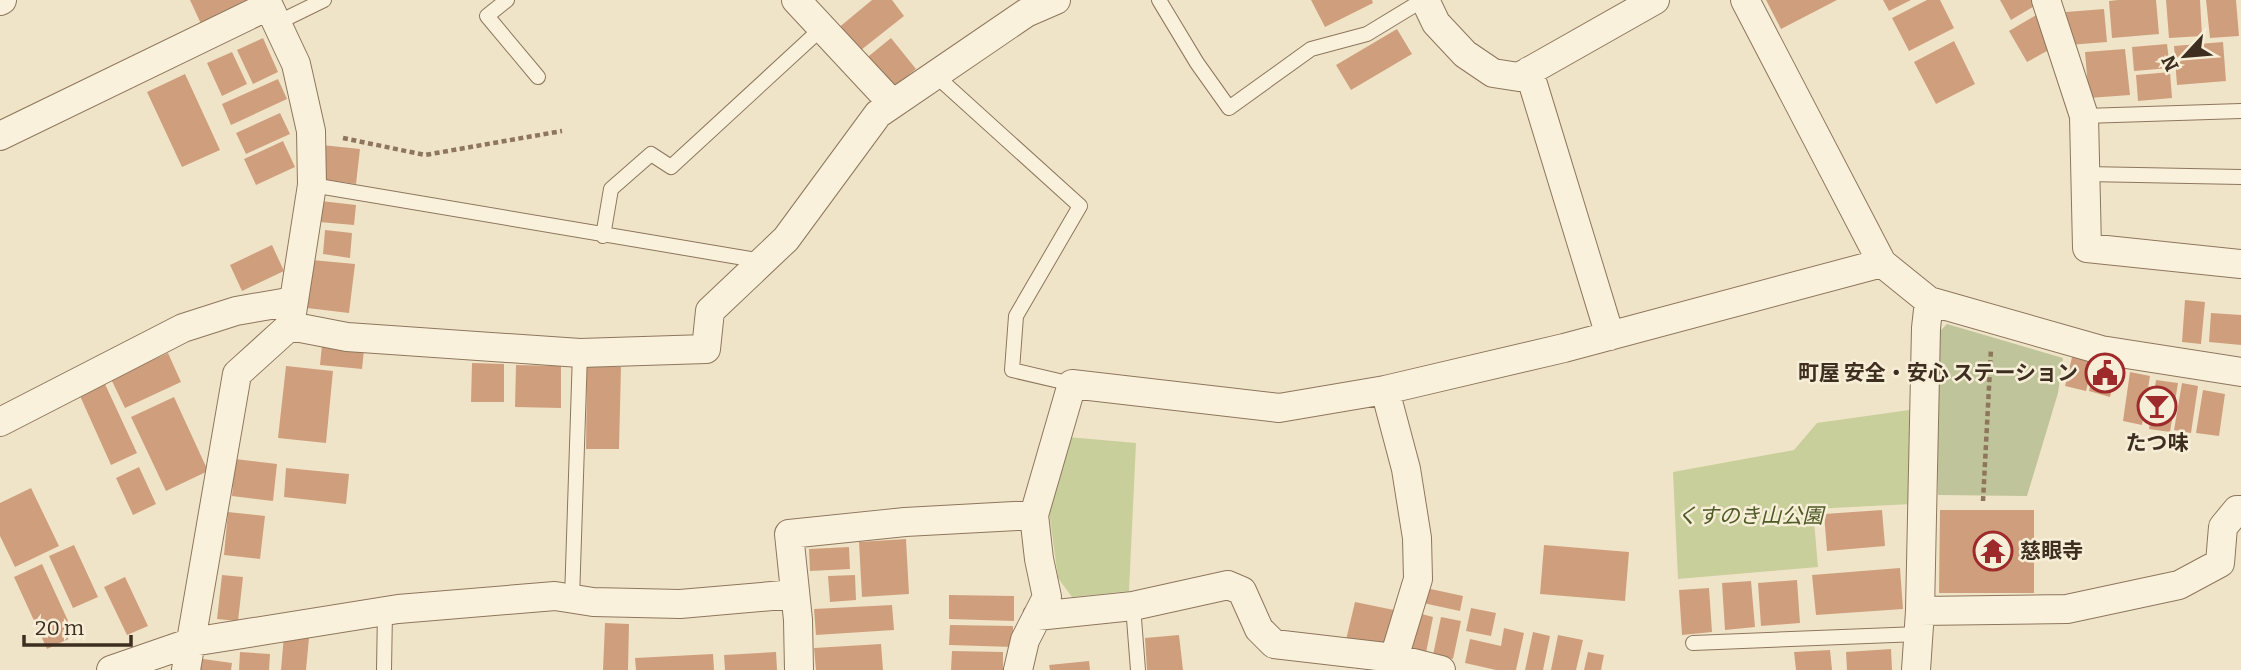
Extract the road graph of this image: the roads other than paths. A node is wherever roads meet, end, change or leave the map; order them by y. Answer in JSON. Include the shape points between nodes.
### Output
{"nodes":[{"id":1,"x":324,"y":0,"type":"edge"},
{"id":2,"x":507,"y":0,"type":"edge"},
{"id":3,"x":796,"y":0,"type":"edge"},
{"id":4,"x":1056,"y":0,"type":"edge"},
{"id":5,"x":1159,"y":0,"type":"edge"},
{"id":6,"x":1424,"y":0,"type":"edge"},
{"id":7,"x":1655,"y":0,"type":"edge"},
{"id":8,"x":1745,"y":0,"type":"edge"},
{"id":9,"x":2046,"y":0,"type":"edge"},
{"id":10,"x":270,"y":10,"type":"edge"},
{"id":11,"x":822,"y":28,"type":"junction"},
{"id":12,"x":1529,"y":71,"type":"junction"},
{"id":13,"x":934,"y":74,"type":"junction"},
{"id":14,"x":538,"y":77,"type":"dead end"},
{"id":15,"x":892,"y":103,"type":"junction"},
{"id":16,"x":2241,"y":111,"type":"edge"},
{"id":17,"x":2084,"y":116,"type":"junction"},
{"id":18,"x":0,"y":136,"type":"edge"},
{"id":19,"x":2086,"y":174,"type":"junction"},
{"id":20,"x":2241,"y":177,"type":"edge"},
{"id":21,"x":312,"y":185,"type":"junction"},
{"id":22,"x":603,"y":236,"type":"junction"},
{"id":23,"x":762,"y":261,"type":"junction"},
{"id":24,"x":1882,"y":263,"type":"junction"},
{"id":25,"x":2241,"y":264,"type":"edge"},
{"id":26,"x":1929,"y":301,"type":"junction"},
{"id":27,"x":292,"y":314,"type":"junction"},
{"id":28,"x":1610,"y":336,"type":"junction"},
{"id":29,"x":580,"y":353,"type":"junction"},
{"id":30,"x":2241,"y":372,"type":"edge"},
{"id":31,"x":1072,"y":384,"type":"junction"},
{"id":32,"x":1385,"y":390,"type":"junction"},
{"id":33,"x":2,"y":415,"type":"edge"},
{"id":34,"x":2241,"y":510,"type":"edge"},
{"id":35,"x":1034,"y":515,"type":"junction"},
{"id":36,"x":795,"y":594,"type":"junction"},
{"id":37,"x":572,"y":598,"type":"junction"},
{"id":38,"x":1133,"y":606,"type":"junction"},
{"id":39,"x":385,"y":611,"type":"junction"},
{"id":40,"x":1037,"y":616,"type":"junction"},
{"id":41,"x":1920,"y":623,"type":"junction"},
{"id":42,"x":192,"y":642,"type":"junction"},
{"id":43,"x":1693,"y":643,"type":"dead end"},
{"id":44,"x":1394,"y":658,"type":"junction"},
{"id":45,"x":111,"y":670,"type":"edge"},
{"id":46,"x":186,"y":670,"type":"edge"},
{"id":47,"x":384,"y":670,"type":"edge"},
{"id":48,"x":799,"y":670,"type":"edge"},
{"id":49,"x":1018,"y":670,"type":"edge"},
{"id":50,"x":1138,"y":670,"type":"edge"},
{"id":51,"x":1441,"y":670,"type":"edge"},
{"id":52,"x":1916,"y":670,"type":"edge"}],
"edges":[{"from":1,"to":10,"type":"lane"},
{"from":2,"to":14,"type":"lane","via":[[487,16]]},
{"from":3,"to":11,"type":"street"},
{"from":4,"to":13,"type":"street","via":[[1026,13]]},
{"from":5,"to":6,"type":"lane","via":[[1229,108],[1311,48],[1367,34]]},
{"from":6,"to":12,"type":"street","via":[[1436,23],[1465,54],[1493,73],[1519,77]]},
{"from":7,"to":12,"type":"street"},
{"from":8,"to":24,"type":"street"},
{"from":9,"to":17,"type":"street"},
{"from":10,"to":18,"type":"street"},
{"from":10,"to":21,"type":"street","via":[[296,64],[311,131]]},
{"from":11,"to":15,"type":"street"},
{"from":11,"to":22,"type":"lane","via":[[671,167],[650,154],[611,189]]},
{"from":12,"to":28,"type":"street"},
{"from":13,"to":15,"type":"street"},
{"from":13,"to":31,"type":"lane","via":[[1080,206],[1016,316],[1012,370]]},
{"from":15,"to":23,"type":"street","via":[[854,143],[786,239]]},
{"from":16,"to":17,"type":"lane"},
{"from":17,"to":19,"type":"street"},
{"from":19,"to":20,"type":"lane"},
{"from":19,"to":25,"type":"street","via":[[2087,248]]},
{"from":21,"to":22,"type":"lane"},
{"from":21,"to":27,"type":"street"},
{"from":22,"to":23,"type":"lane"},
{"from":23,"to":29,"type":"street","via":[[710,311],[706,349]]},
{"from":24,"to":26,"type":"street"},
{"from":24,"to":28,"type":"street"},
{"from":26,"to":30,"type":"street","via":[[2101,350]]},
{"from":26,"to":41,"type":"street"},
{"from":27,"to":29,"type":"street","via":[[347,337]]},
{"from":27,"to":33,"type":"street","via":[[236,311],[183,328]]},
{"from":27,"to":42,"type":"street","via":[[237,374]]},
{"from":28,"to":32,"type":"street"},
{"from":29,"to":37,"type":"lane"},
{"from":31,"to":32,"type":"street","via":[[1279,408]]},
{"from":31,"to":35,"type":"street"},
{"from":32,"to":44,"type":"street","via":[[1406,469],[1418,565]]},
{"from":34,"to":41,"type":"street","via":[[2223,527],[2220,563],[2179,584],[2067,609]]},
{"from":35,"to":36,"type":"street","via":[[789,534]]},
{"from":35,"to":40,"type":"street","via":[[1047,597]]},
{"from":36,"to":37,"type":"street","via":[[680,604]]},
{"from":36,"to":48,"type":"street"},
{"from":37,"to":39,"type":"street"},
{"from":38,"to":40,"type":"street"},
{"from":38,"to":44,"type":"street","via":[[1228,585],[1242,592],[1259,628],[1274,644]]},
{"from":38,"to":50,"type":"lane"},
{"from":39,"to":42,"type":"street"},
{"from":39,"to":47,"type":"lane"},
{"from":40,"to":49,"type":"street"},
{"from":41,"to":43,"type":"lane"},
{"from":41,"to":52,"type":"street"},
{"from":42,"to":45,"type":"street"},
{"from":42,"to":46,"type":"street"},
{"from":44,"to":51,"type":"street"}]}
